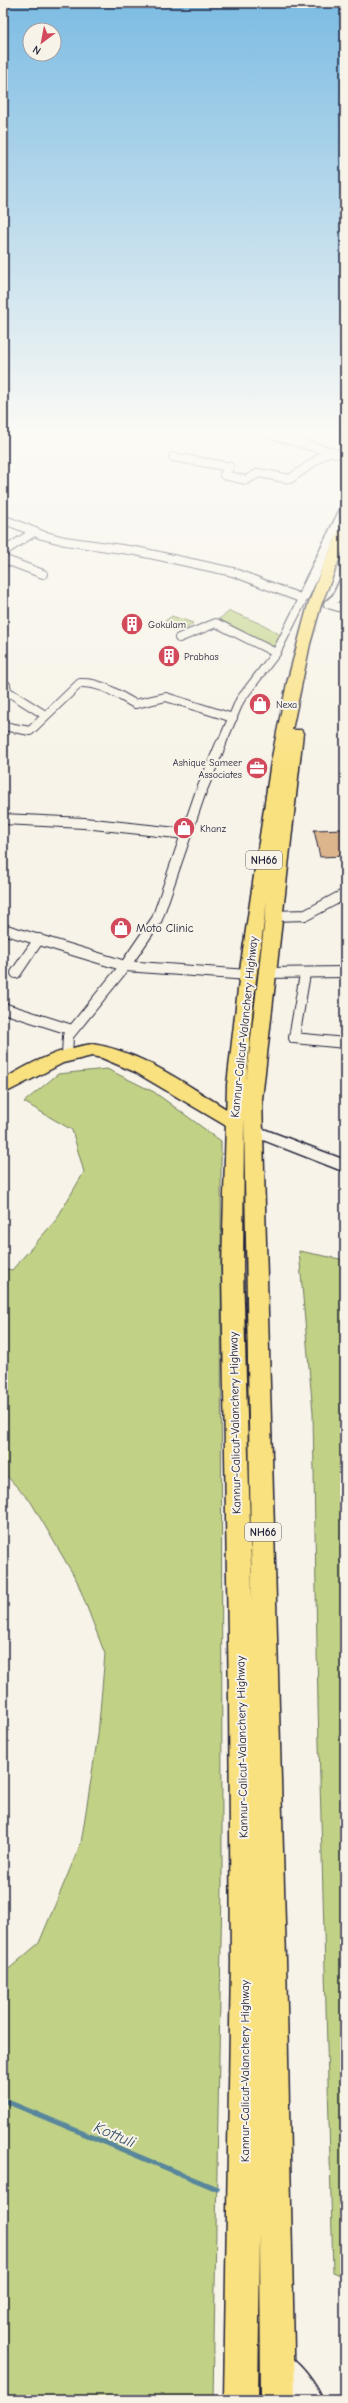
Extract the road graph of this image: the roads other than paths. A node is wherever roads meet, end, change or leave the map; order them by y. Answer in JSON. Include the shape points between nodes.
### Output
{"nodes":[{"id":1,"x":109,"y":547,"type":"edge"},
{"id":2,"x":327,"y":547,"type":"edge"},
{"id":3,"x":337,"y":547,"type":"edge"},
{"id":4,"x":3,"y":559,"type":"edge"},
{"id":5,"x":345,"y":559,"type":"edge"},
{"id":6,"x":44,"y":574,"type":"dead end"},
{"id":7,"x":345,"y":580,"type":"edge"},
{"id":8,"x":303,"y":599,"type":"junction"},
{"id":9,"x":336,"y":607,"type":"edge"},
{"id":10,"x":179,"y":638,"type":"dead end"},
{"id":11,"x":276,"y":653,"type":"junction"},
{"id":12,"x":3,"y":683,"type":"edge"},
{"id":13,"x":45,"y":715,"type":"junction"},
{"id":14,"x":233,"y":718,"type":"junction"},
{"id":15,"x":3,"y":726,"type":"edge"},
{"id":16,"x":3,"y":819,"type":"edge"},
{"id":17,"x":186,"y":834,"type":"junction"},
{"id":18,"x":345,"y":894,"type":"edge"},
{"id":19,"x":273,"y":916,"type":"junction"},
{"id":20,"x":3,"y":928,"type":"edge"},
{"id":21,"x":39,"y":939,"type":"junction"},
{"id":22,"x":125,"y":966,"type":"junction"},
{"id":23,"x":345,"y":972,"type":"edge"},
{"id":24,"x":16,"y":973,"type":"dead end"},
{"id":25,"x":257,"y":974,"type":"junction"},
{"id":26,"x":305,"y":974,"type":"junction"},
{"id":27,"x":3,"y":1008,"type":"edge"},
{"id":28,"x":72,"y":1030,"type":"junction"},
{"id":29,"x":345,"y":1042,"type":"edge"},
{"id":30,"x":67,"y":1055,"type":"junction"},
{"id":31,"x":3,"y":1088,"type":"edge"},
{"id":32,"x":244,"y":1126,"type":"junction"},
{"id":33,"x":345,"y":1166,"type":"edge"},
{"id":34,"x":277,"y":2359,"type":"junction"},
{"id":35,"x":241,"y":2400,"type":"edge"},
{"id":36,"x":278,"y":2400,"type":"edge"},
{"id":37,"x":310,"y":2400,"type":"edge"}],
"edges":[{"from":1,"to":8,"type":"street","via":[[233,572]]},
{"from":2,"to":8,"type":"street"},
{"from":3,"to":25,"type":"highway","name":"Kannur-Calicut-Valanchery Highway","number":"NH66","via":[[317,600],[282,736]]},
{"from":4,"to":6,"type":"street"},
{"from":5,"to":9,"type":"highway","name":"Kannur-Calicut-Valanchery Highway","number":"NH66"},
{"from":7,"to":9,"type":"street"},
{"from":8,"to":11,"type":"street"},
{"from":9,"to":19,"type":"highway","name":"Kannur-Calicut-Valanchery Highway","number":"NH66","via":[[309,668],[295,738]]},
{"from":10,"to":11,"type":"street","via":[[216,623]]},
{"from":11,"to":14,"type":"street","via":[[240,700]]},
{"from":12,"to":13,"type":"street","via":[[7,691]]},
{"from":13,"to":14,"type":"street","via":[[80,683],[86,682],[106,686],[135,704],[166,697]]},
{"from":13,"to":15,"type":"street","via":[[30,731]]},
{"from":14,"to":17,"type":"street","via":[[200,794]]},
{"from":16,"to":17,"type":"street","via":[[84,823]]},
{"from":17,"to":22,"type":"street","via":[[157,919]]},
{"from":18,"to":19,"type":"street","via":[[306,915]]},
{"from":19,"to":25,"type":"highway","name":"Kannur-Calicut-Valanchery Highway","number":"NH66"},
{"from":20,"to":21,"type":"street"},
{"from":21,"to":22,"type":"street"},
{"from":21,"to":24,"type":"street"},
{"from":22,"to":25,"type":"street"},
{"from":22,"to":28,"type":"street"},
{"from":23,"to":26,"type":"street"},
{"from":25,"to":26,"type":"street"},
{"from":25,"to":32,"type":"highway","name":"Kannur-Calicut-Valanchery Highway","number":"NH66","via":[[253,1099]]},
{"from":26,"to":29,"type":"street","via":[[294,1038]]},
{"from":27,"to":28,"type":"street"},
{"from":28,"to":30,"type":"street","via":[[68,1036]]},
{"from":30,"to":31,"type":"main road","via":[[49,1062]]},
{"from":30,"to":32,"type":"main road","via":[[93,1050],[123,1058]]},
{"from":32,"to":33,"type":"street"},
{"from":32,"to":34,"type":"highway","name":"Kannur-Calicut-Valanchery Highway","number":"NH66","via":[[272,1951]]},
{"from":32,"to":35,"type":"highway","name":"Kannur-Calicut-Valanchery Highway","number":"NH66","via":[[231,1220],[242,1723],[246,2147]]},
{"from":34,"to":36,"type":"highway","name":"Kannur-Calicut-Valanchery Highway","number":"NH66"},
{"from":34,"to":37,"type":"street"}]}
